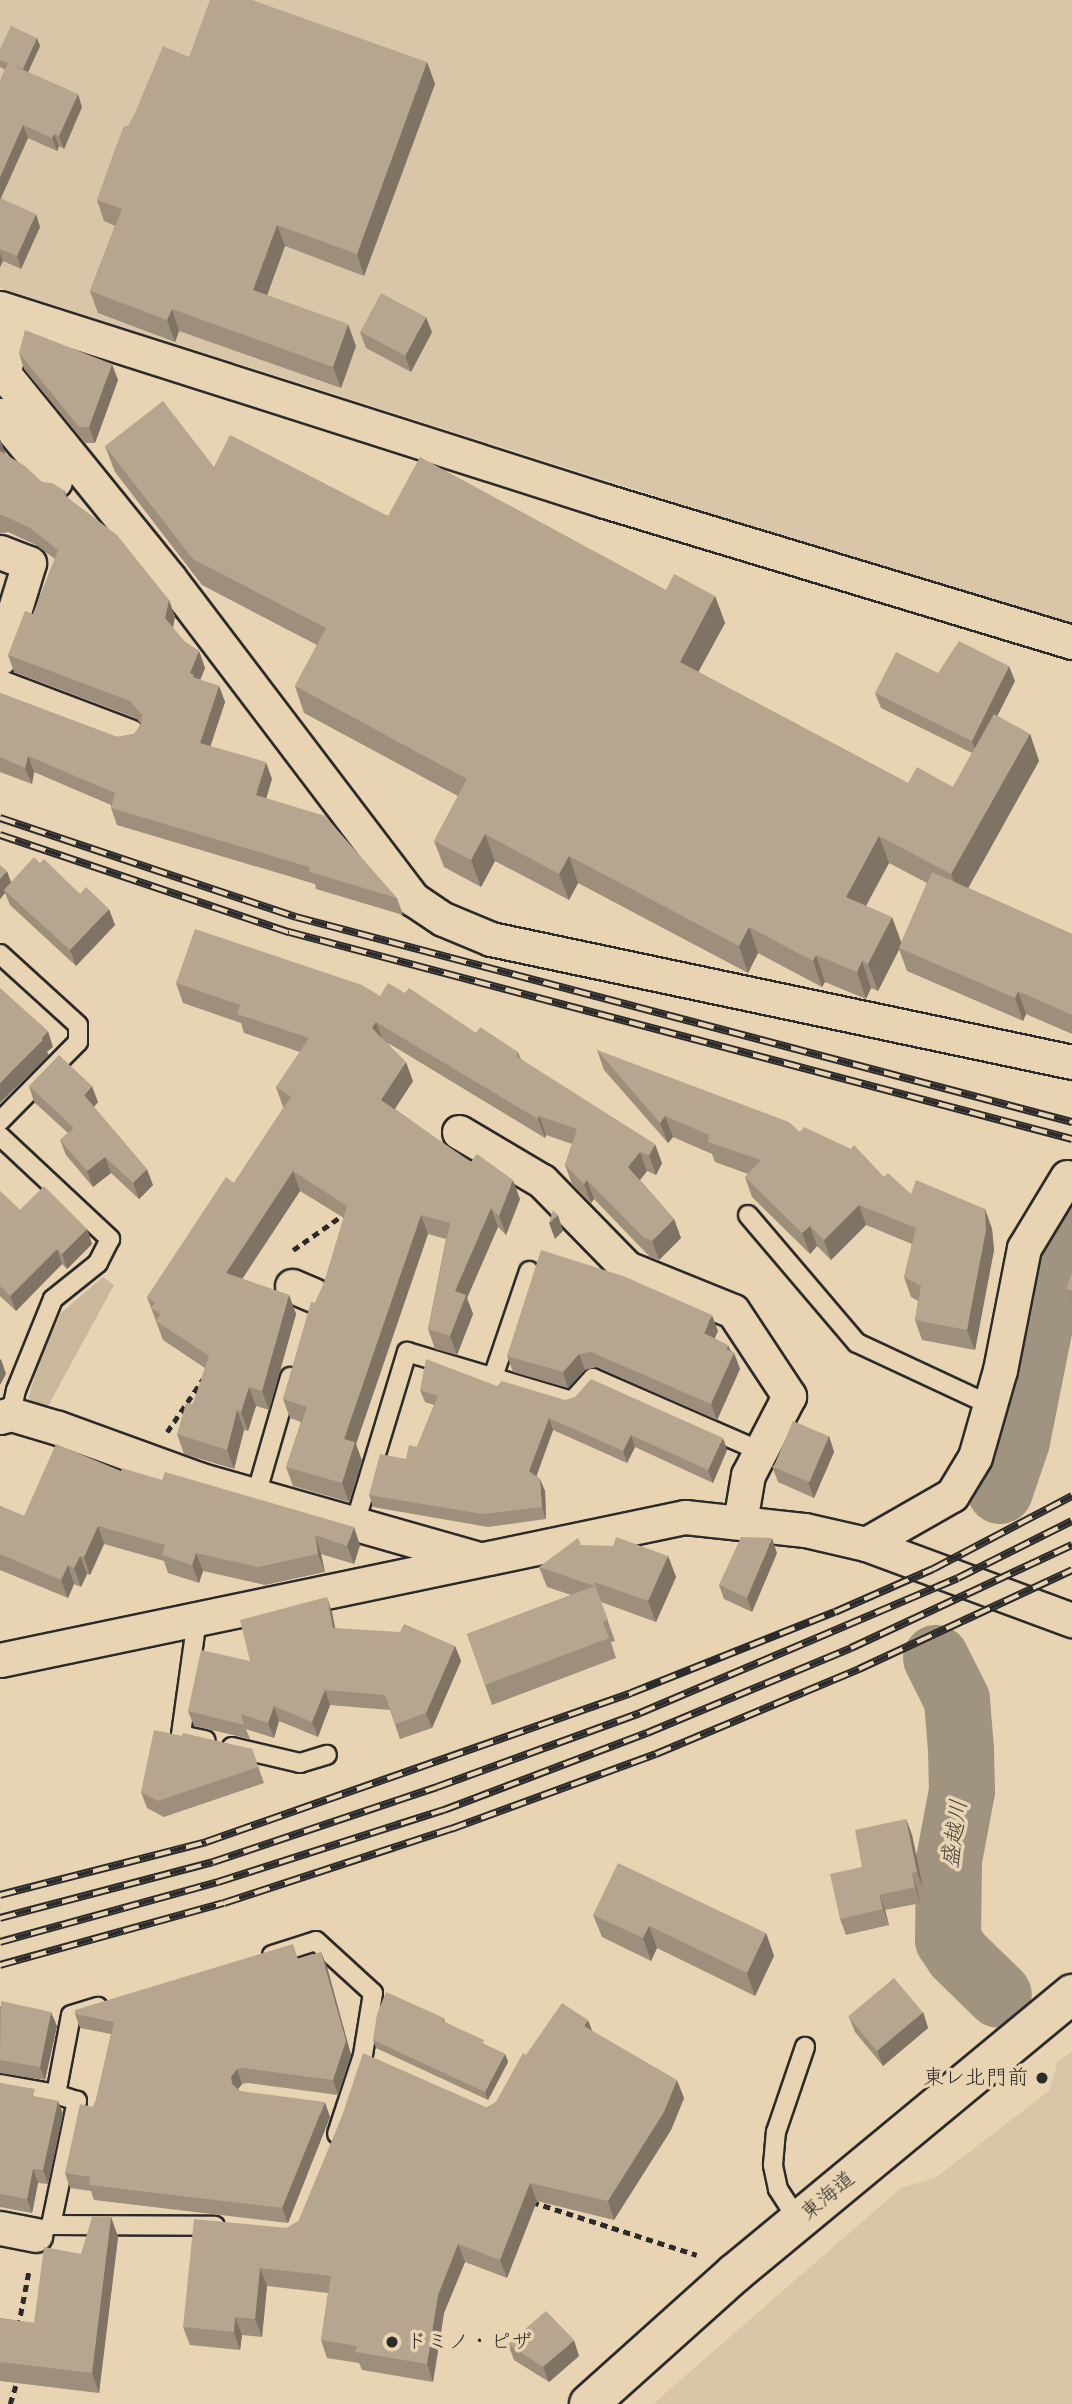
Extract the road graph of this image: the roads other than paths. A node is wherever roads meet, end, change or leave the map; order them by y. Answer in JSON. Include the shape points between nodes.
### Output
{"nodes":[{"id":1,"x":10,"y":312,"type":"edge"},
{"id":2,"x":1,"y":371,"type":"edge"},
{"id":3,"x":0,"y":415,"type":"edge"},
{"id":4,"x":55,"y":481,"type":"edge"},
{"id":5,"x":0,"y":552,"type":"edge"},
{"id":6,"x":1072,"y":642,"type":"edge"},
{"id":7,"x":0,"y":658,"type":"edge"},
{"id":8,"x":0,"y":687,"type":"edge"},
{"id":9,"x":129,"y":736,"type":"edge"},
{"id":10,"x":0,"y":954,"type":"edge"},
{"id":11,"x":1072,"y":1062,"type":"edge"},
{"id":12,"x":0,"y":1121,"type":"edge"},
{"id":13,"x":459,"y":1132,"type":"dead end"},
{"id":14,"x":0,"y":1136,"type":"edge"},
{"id":15,"x":1067,"y":1177,"type":"dead end"},
{"id":16,"x":748,"y":1215,"type":"dead end"},
{"id":17,"x":529,"y":1271,"type":"dead end"},
{"id":18,"x":294,"y":1362,"type":"edge"},
{"id":19,"x":493,"y":1377,"type":"junction"},
{"id":20,"x":990,"y":1405,"type":"junction"},
{"id":21,"x":5,"y":1416,"type":"edge"},
{"id":22,"x":761,"y":1451,"type":"junction"},
{"id":23,"x":256,"y":1495,"type":"junction"},
{"id":24,"x":740,"y":1522,"type":"junction"},
{"id":25,"x":355,"y":1523,"type":"junction"},
{"id":26,"x":866,"y":1544,"type":"junction"},
{"id":27,"x":481,"y":1560,"type":"junction"},
{"id":28,"x":197,"y":1619,"type":"junction"},
{"id":29,"x":1072,"y":1619,"type":"edge"},
{"id":30,"x":0,"y":1660,"type":"edge"},
{"id":31,"x":327,"y":1755,"type":"dead end"},
{"id":32,"x":251,"y":1961,"type":"edge"},
{"id":33,"x":1072,"y":1994,"type":"edge"},
{"id":34,"x":110,"y":2004,"type":"edge"},
{"id":35,"x":805,"y":2047,"type":"dead end"},
{"id":36,"x":0,"y":2084,"type":"edge"},
{"id":37,"x":56,"y":2094,"type":"junction"},
{"id":38,"x":329,"y":2154,"type":"edge"},
{"id":39,"x":798,"y":2220,"type":"junction"},
{"id":40,"x":0,"y":2228,"type":"edge"},
{"id":41,"x":236,"y":2228,"type":"edge"},
{"id":42,"x":43,"y":2230,"type":"junction"},
{"id":43,"x":589,"y":2404,"type":"edge"}],
"edges":[{"from":1,"to":2,"type":"street"},
{"from":1,"to":6,"type":"street","via":[[605,501]]},
{"from":2,"to":11,"type":"street","via":[[170,579],[413,898],[443,919],[491,939]]},
{"from":3,"to":4,"type":"street"},
{"from":5,"to":7,"type":"street","via":[[29,564]]},
{"from":8,"to":9,"type":"street"},
{"from":10,"to":12,"type":"lane","via":[[78,1026],[78,1042]]},
{"from":13,"to":22,"type":"street","via":[[542,1181],[627,1268],[733,1311],[789,1395]]},
{"from":14,"to":21,"type":"lane","via":[[110,1238],[98,1263],[53,1299]]},
{"from":15,"to":20,"type":"street","via":[[1024,1248]]},
{"from":16,"to":20,"type":"lane","via":[[857,1343]]},
{"from":17,"to":19,"type":"lane"},
{"from":18,"to":23,"type":"lane"},
{"from":19,"to":22,"type":"lane","via":[[572,1401],[593,1378]]},
{"from":19,"to":25,"type":"lane","via":[[407,1352]]},
{"from":20,"to":26,"type":"street","via":[[975,1457],[952,1495]]},
{"from":21,"to":23,"type":"street"},
{"from":22,"to":24,"type":"street","via":[[748,1475]]},
{"from":23,"to":25,"type":"street"},
{"from":24,"to":26,"type":"street"},
{"from":24,"to":27,"type":"street","via":[[685,1517]]},
{"from":25,"to":27,"type":"street"},
{"from":26,"to":29,"type":"street"},
{"from":27,"to":28,"type":"street"},
{"from":28,"to":30,"type":"street"},
{"from":28,"to":31,"type":"lane","via":[[181,1735],[300,1763]]},
{"from":32,"to":38,"type":"lane","via":[[316,1941],[373,1993],[369,2057],[339,2106]]},
{"from":33,"to":39,"type":"highway","name":"東海道"},
{"from":34,"to":37,"type":"lane","via":[[71,2015]]},
{"from":35,"to":39,"type":"lane","via":[[776,2132],[773,2165],[778,2189]]},
{"from":36,"to":37,"type":"lane"},
{"from":37,"to":42,"type":"lane","via":[[78,2101]]},
{"from":39,"to":43,"type":"highway","name":"東海道"},
{"from":40,"to":42,"type":"street"},
{"from":41,"to":42,"type":"lane"}]}
